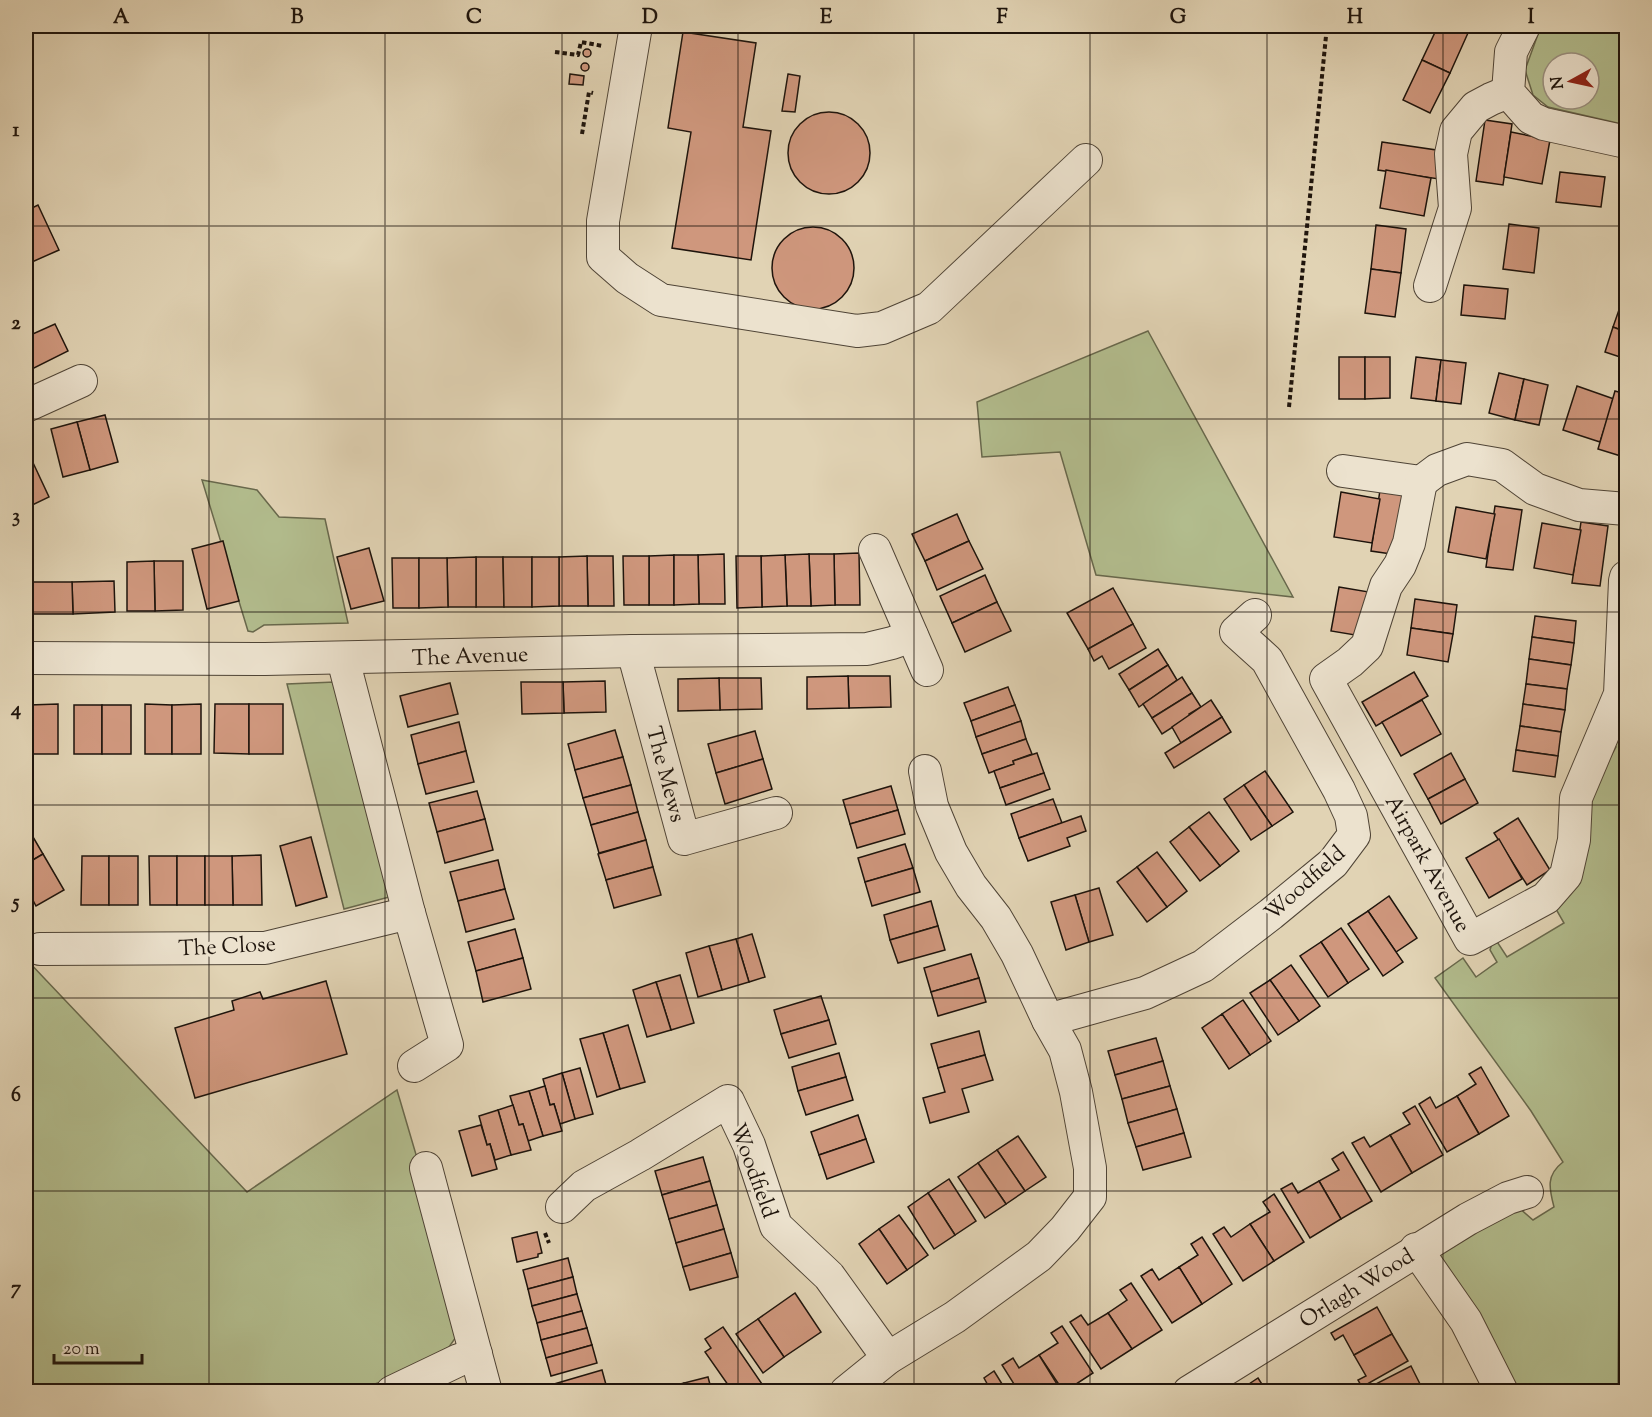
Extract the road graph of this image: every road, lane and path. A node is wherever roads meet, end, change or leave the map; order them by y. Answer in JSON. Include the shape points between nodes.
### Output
{"nodes":[{"id":1,"x":1327,"y":26,"type":"edge"},
{"id":2,"x":1524,"y":26,"type":"edge"},
{"id":3,"x":634,"y":38,"type":"edge"},
{"id":4,"x":555,"y":52,"type":"dead end"},
{"id":5,"x":1508,"y":92,"type":"junction"},
{"id":6,"x":588,"y":97,"type":"dead end"},
{"id":7,"x":582,"y":134,"type":"dead end"},
{"id":8,"x":1626,"y":142,"type":"edge"},
{"id":9,"x":1086,"y":160,"type":"dead end"},
{"id":10,"x":1431,"y":286,"type":"dead end"},
{"id":11,"x":81,"y":381,"type":"dead end"},
{"id":12,"x":26,"y":406,"type":"edge"},
{"id":13,"x":1289,"y":407,"type":"dead end"},
{"id":14,"x":1343,"y":471,"type":"dead end"},
{"id":15,"x":1421,"y":482,"type":"junction"},
{"id":16,"x":1626,"y":509,"type":"edge"},
{"id":17,"x":875,"y":550,"type":"dead end"},
{"id":18,"x":1626,"y":576,"type":"edge"},
{"id":19,"x":1255,"y":615,"type":"dead end"},
{"id":20,"x":912,"y":636,"type":"junction"},
{"id":21,"x":633,"y":651,"type":"junction"},
{"id":22,"x":26,"y":658,"type":"edge"},
{"id":23,"x":343,"y":659,"type":"junction"},
{"id":24,"x":927,"y":670,"type":"dead end"},
{"id":25,"x":925,"y":771,"type":"dead end"},
{"id":26,"x":776,"y":813,"type":"dead end"},
{"id":27,"x":410,"y":913,"type":"junction"},
{"id":28,"x":40,"y":949,"type":"dead end"},
{"id":29,"x":1048,"y":1020,"type":"junction"},
{"id":30,"x":414,"y":1066,"type":"dead end"},
{"id":31,"x":426,"y":1168,"type":"dead end"},
{"id":32,"x":1527,"y":1192,"type":"dead end"},
{"id":33,"x":562,"y":1207,"type":"dead end"},
{"id":34,"x":1416,"y":1249,"type":"junction"},
{"id":35,"x":476,"y":1354,"type":"junction"},
{"id":36,"x":888,"y":1358,"type":"junction"},
{"id":37,"x":392,"y":1392,"type":"edge"},
{"id":38,"x":486,"y":1392,"type":"edge"},
{"id":39,"x":846,"y":1392,"type":"edge"},
{"id":40,"x":1188,"y":1392,"type":"edge"},
{"id":41,"x":1502,"y":1392,"type":"edge"}],
"edges":[{"from":1,"to":13,"type":"path"},
{"from":2,"to":5,"type":"street","via":[[1511,52]]},
{"from":3,"to":4,"type":"path","via":[[581,42],[578,55]]},
{"from":3,"to":9,"type":"street","via":[[603,221],[603,257],[661,300],[857,331],[882,328],[929,308]]},
{"from":5,"to":8,"type":"street","via":[[1531,118],[1544,124]]},
{"from":5,"to":10,"type":"street","via":[[1476,107],[1456,131],[1451,154],[1455,208]]},
{"from":6,"to":7,"type":"path"},
{"from":11,"to":12,"type":"street"},
{"from":14,"to":15,"type":"street"},
{"from":15,"to":16,"type":"street","via":[[1467,459],[1502,465],[1535,489],[1579,505]]},
{"from":15,"to":18,"type":"street","name":"Airpark Avenue","via":[[1409,543],[1386,586],[1367,646],[1326,679],[1470,939],[1546,898],[1566,875],[1574,840],[1576,798],[1620,694]]},
{"from":17,"to":20,"type":"street"},
{"from":19,"to":29,"type":"street","name":"Woodfield","via":[[1236,632],[1268,660],[1339,790],[1351,816],[1354,835],[1333,863],[1203,966],[1146,993]]},
{"from":20,"to":21,"type":"street","name":"The Avenue","via":[[867,649]]},
{"from":20,"to":24,"type":"street"},
{"from":21,"to":23,"type":"street","name":"The Avenue"},
{"from":21,"to":26,"type":"street","name":"The Mews","via":[[684,839]]},
{"from":22,"to":23,"type":"street","name":"The Avenue"},
{"from":23,"to":27,"type":"street"},
{"from":25,"to":29,"type":"street","via":[[932,806],[951,852],[1017,954]]},
{"from":27,"to":28,"type":"street","name":"The Close","via":[[265,948]]},
{"from":27,"to":30,"type":"street","via":[[447,1045]]},
{"from":29,"to":36,"type":"street","via":[[1065,1050],[1076,1092],[1090,1168],[1090,1197],[1039,1256],[955,1317]]},
{"from":31,"to":35,"type":"street"},
{"from":32,"to":34,"type":"street","name":"Orlagh Wood","via":[[1508,1198]]},
{"from":33,"to":36,"type":"street","name":"Woodfield","via":[[584,1186],[729,1101],[749,1145],[776,1227],[829,1276]]},
{"from":34,"to":40,"type":"street","name":"Orlagh Wood"},
{"from":34,"to":41,"type":"street","via":[[1466,1321]]},
{"from":35,"to":37,"type":"street"},
{"from":35,"to":38,"type":"street"},
{"from":36,"to":39,"type":"street"}]}
